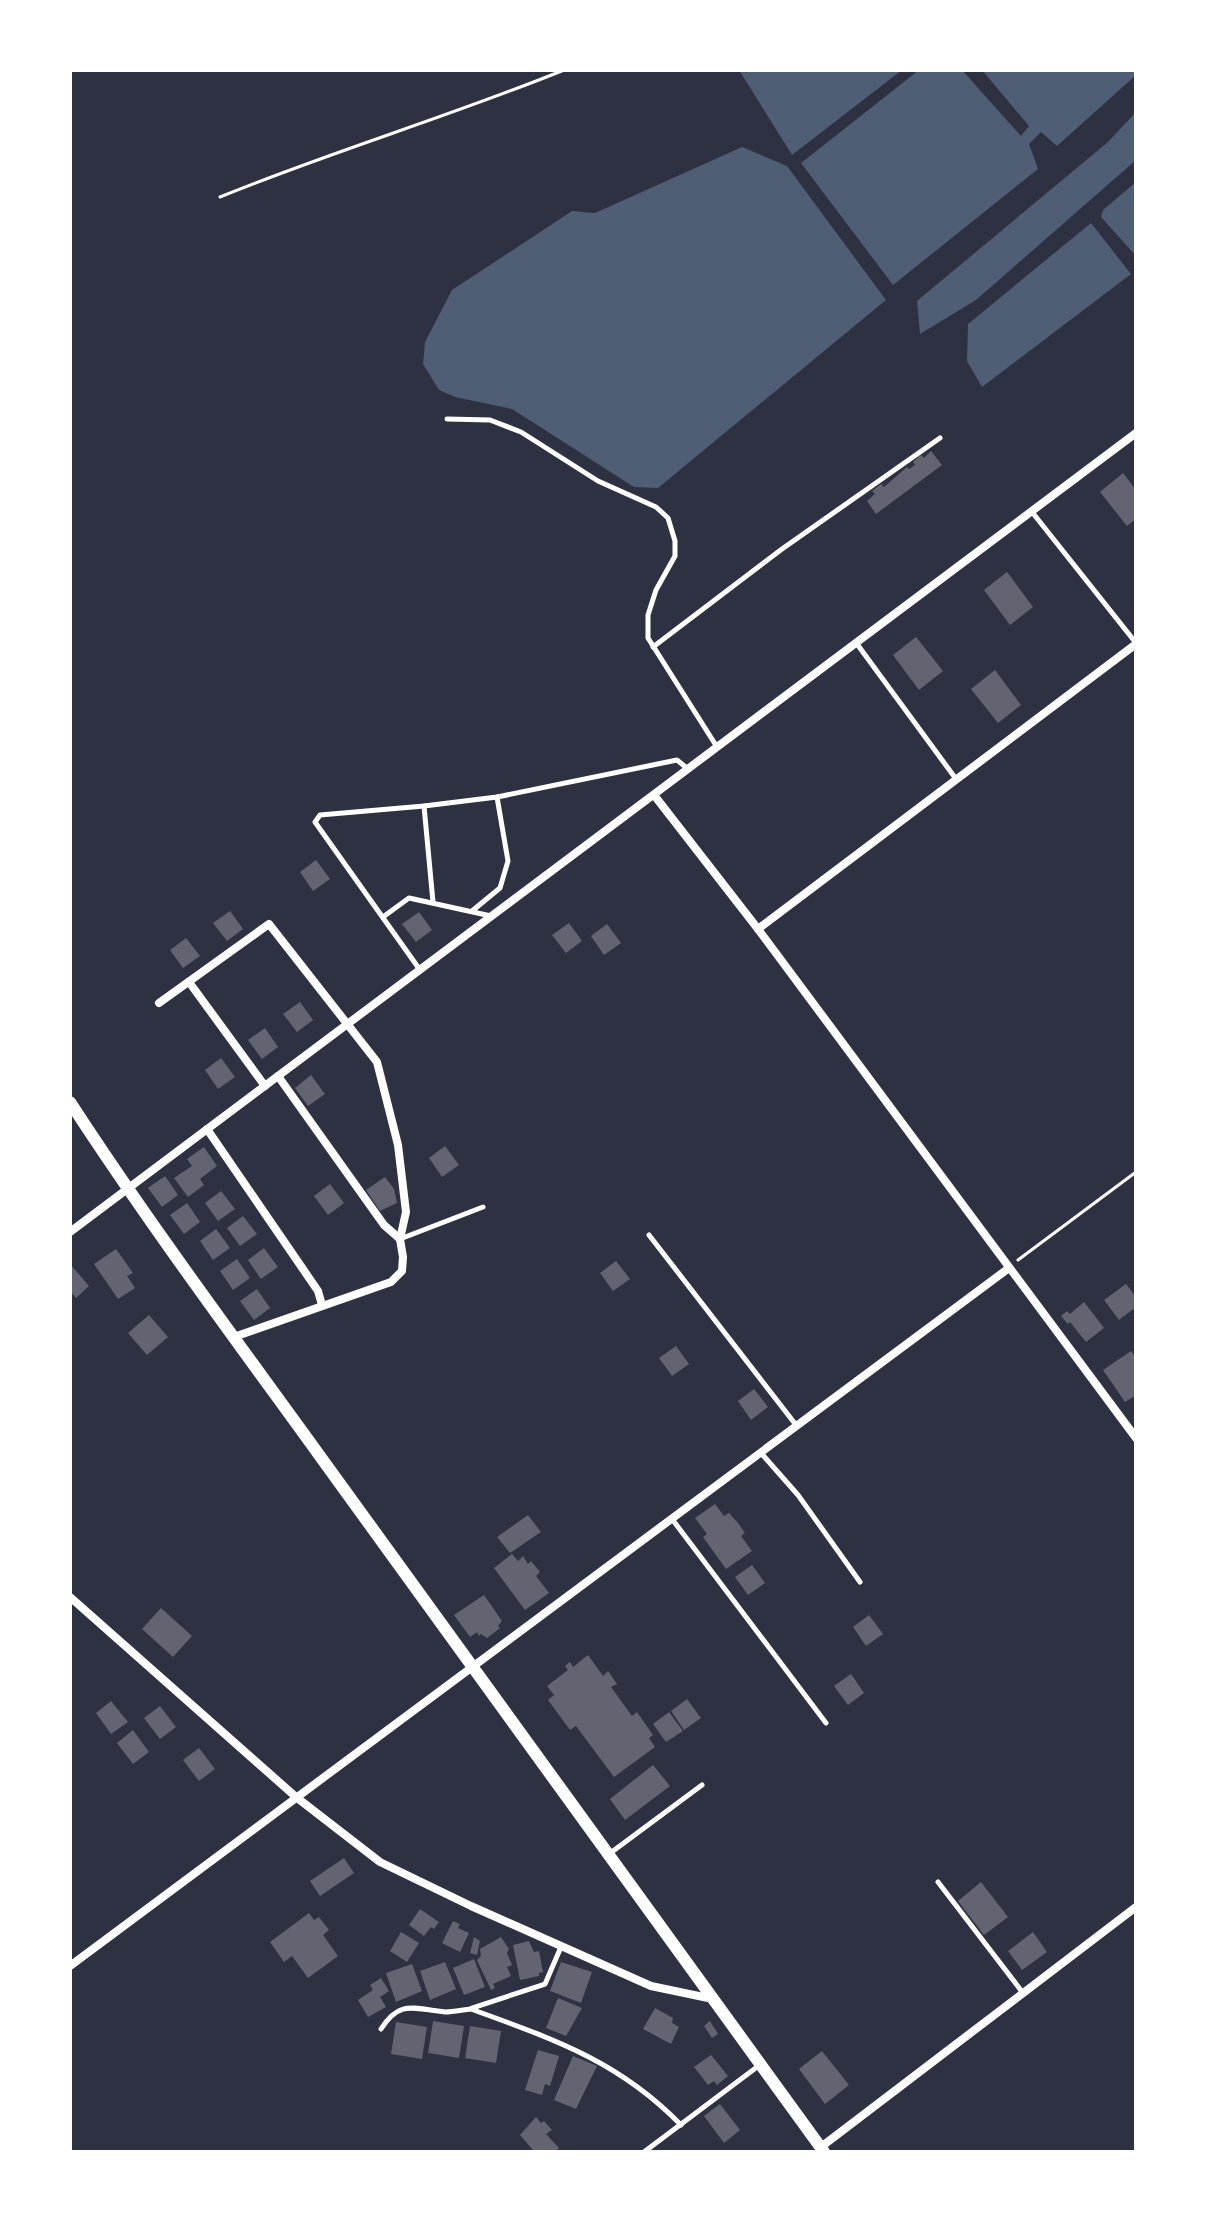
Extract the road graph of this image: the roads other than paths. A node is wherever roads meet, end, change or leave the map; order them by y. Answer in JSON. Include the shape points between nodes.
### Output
{"nodes":[{"id":1,"x":447,"y":419,"type":"dead end"},
{"id":2,"x":1136,"y":433,"type":"edge"},
{"id":3,"x":940,"y":438,"type":"dead end"},
{"id":4,"x":1032,"y":512,"type":"junction"},
{"id":5,"x":857,"y":644,"type":"junction"},
{"id":6,"x":1136,"y":644,"type":"edge"},
{"id":7,"x":653,"y":647,"type":"junction"},
{"id":8,"x":718,"y":747,"type":"junction"},
{"id":9,"x":688,"y":769,"type":"junction"},
{"id":10,"x":956,"y":779,"type":"junction"},
{"id":11,"x":654,"y":795,"type":"junction"},
{"id":12,"x":497,"y":797,"type":"junction"},
{"id":13,"x":424,"y":806,"type":"junction"},
{"id":14,"x":433,"y":902,"type":"junction"},
{"id":15,"x":472,"y":911,"type":"junction"},
{"id":16,"x":492,"y":916,"type":"junction"},
{"id":17,"x":383,"y":917,"type":"junction"},
{"id":18,"x":758,"y":929,"type":"junction"},
{"id":19,"x":420,"y":970,"type":"junction"},
{"id":20,"x":189,"y":982,"type":"junction"},
{"id":21,"x":159,"y":1003,"type":"dead end"},
{"id":22,"x":348,"y":1024,"type":"junction"},
{"id":23,"x":278,"y":1076,"type":"junction"},
{"id":24,"x":265,"y":1086,"type":"junction"},
{"id":25,"x":70,"y":1102,"type":"edge"},
{"id":26,"x":207,"y":1129,"type":"junction"},
{"id":27,"x":127,"y":1189,"type":"junction"},
{"id":28,"x":483,"y":1207,"type":"dead end"},
{"id":29,"x":70,"y":1232,"type":"edge"},
{"id":30,"x":649,"y":1235,"type":"dead end"},
{"id":31,"x":400,"y":1239,"type":"junction"},
{"id":32,"x":1009,"y":1268,"type":"junction"},
{"id":33,"x":322,"y":1305,"type":"junction"},
{"id":34,"x":234,"y":1337,"type":"junction"},
{"id":35,"x":796,"y":1425,"type":"junction"},
{"id":36,"x":1136,"y":1438,"type":"edge"},
{"id":37,"x":761,"y":1452,"type":"junction"},
{"id":38,"x":672,"y":1518,"type":"junction"},
{"id":39,"x":860,"y":1582,"type":"dead end"},
{"id":40,"x":70,"y":1597,"type":"edge"},
{"id":41,"x":472,"y":1667,"type":"junction"},
{"id":42,"x":826,"y":1723,"type":"dead end"},
{"id":43,"x":702,"y":1785,"type":"dead end"},
{"id":44,"x":296,"y":1797,"type":"junction"},
{"id":45,"x":608,"y":1855,"type":"junction"},
{"id":46,"x":938,"y":1882,"type":"dead end"},
{"id":47,"x":1136,"y":1907,"type":"edge"},
{"id":48,"x":561,"y":1946,"type":"junction"},
{"id":49,"x":70,"y":1966,"type":"edge"},
{"id":50,"x":1023,"y":1993,"type":"junction"},
{"id":51,"x":714,"y":1999,"type":"junction"},
{"id":52,"x":471,"y":2009,"type":"junction"},
{"id":53,"x":381,"y":2029,"type":"dead end"},
{"id":54,"x":762,"y":2063,"type":"junction"},
{"id":55,"x":681,"y":2125,"type":"junction"},
{"id":56,"x":820,"y":2150,"type":"edge"},
{"id":57,"x":644,"y":2152,"type":"edge"}],
"edges":[{"from":1,"to":7,"type":"lane","via":[[490,420],[521,432],[668,518],[675,556],[648,615]]},
{"from":2,"to":4,"type":"street"},
{"from":3,"to":7,"type":"lane"},
{"from":4,"to":5,"type":"street"},
{"from":4,"to":6,"type":"lane"},
{"from":5,"to":8,"type":"street"},
{"from":5,"to":10,"type":"lane"},
{"from":6,"to":10,"type":"street"},
{"from":7,"to":8,"type":"lane"},
{"from":8,"to":9,"type":"street"},
{"from":9,"to":11,"type":"street"},
{"from":9,"to":12,"type":"lane","via":[[677,760]]},
{"from":10,"to":18,"type":"street"},
{"from":11,"to":16,"type":"street"},
{"from":11,"to":18,"type":"street"},
{"from":12,"to":13,"type":"lane"},
{"from":12,"to":15,"type":"lane","via":[[508,861],[500,888]]},
{"from":13,"to":14,"type":"lane"},
{"from":13,"to":17,"type":"lane","via":[[320,815],[315,822]]},
{"from":14,"to":15,"type":"lane"},
{"from":14,"to":17,"type":"lane","via":[[409,898]]},
{"from":15,"to":16,"type":"lane"},
{"from":16,"to":19,"type":"street"},
{"from":17,"to":19,"type":"lane"},
{"from":18,"to":32,"type":"street"},
{"from":19,"to":22,"type":"street"},
{"from":20,"to":21,"type":"street"},
{"from":20,"to":22,"type":"street","via":[[269,924]]},
{"from":20,"to":24,"type":"street"},
{"from":22,"to":23,"type":"street"},
{"from":22,"to":31,"type":"street","via":[[377,1062],[398,1145],[406,1212]]},
{"from":23,"to":24,"type":"street"},
{"from":23,"to":31,"type":"street","via":[[384,1225]]},
{"from":24,"to":26,"type":"street"},
{"from":25,"to":27,"type":"street"},
{"from":26,"to":27,"type":"street"},
{"from":26,"to":33,"type":"street","via":[[318,1291]]},
{"from":27,"to":29,"type":"street"},
{"from":27,"to":34,"type":"street"},
{"from":28,"to":31,"type":"lane"},
{"from":30,"to":35,"type":"lane"},
{"from":31,"to":33,"type":"street","via":[[402,1271],[391,1282]]},
{"from":32,"to":35,"type":"street"},
{"from":32,"to":36,"type":"street"},
{"from":33,"to":34,"type":"street"},
{"from":34,"to":41,"type":"street"},
{"from":35,"to":37,"type":"street"},
{"from":37,"to":38,"type":"street"},
{"from":37,"to":39,"type":"lane"},
{"from":38,"to":41,"type":"street"},
{"from":38,"to":42,"type":"lane"},
{"from":40,"to":44,"type":"street"},
{"from":41,"to":44,"type":"street"},
{"from":41,"to":45,"type":"street"},
{"from":43,"to":45,"type":"lane"},
{"from":44,"to":48,"type":"street","via":[[380,1862]]},
{"from":44,"to":49,"type":"street"},
{"from":45,"to":51,"type":"street"},
{"from":46,"to":50,"type":"lane"},
{"from":47,"to":50,"type":"street"},
{"from":48,"to":51,"type":"street","via":[[651,1986]]},
{"from":48,"to":52,"type":"lane","via":[[545,1984]]},
{"from":50,"to":56,"type":"street"},
{"from":51,"to":54,"type":"street"},
{"from":52,"to":53,"type":"lane","via":[[408,2007],[395,2011]]},
{"from":52,"to":55,"type":"lane","via":[[604,2063],[655,2098]]},
{"from":54,"to":55,"type":"lane"},
{"from":54,"to":56,"type":"street"},
{"from":55,"to":57,"type":"lane"}]}
